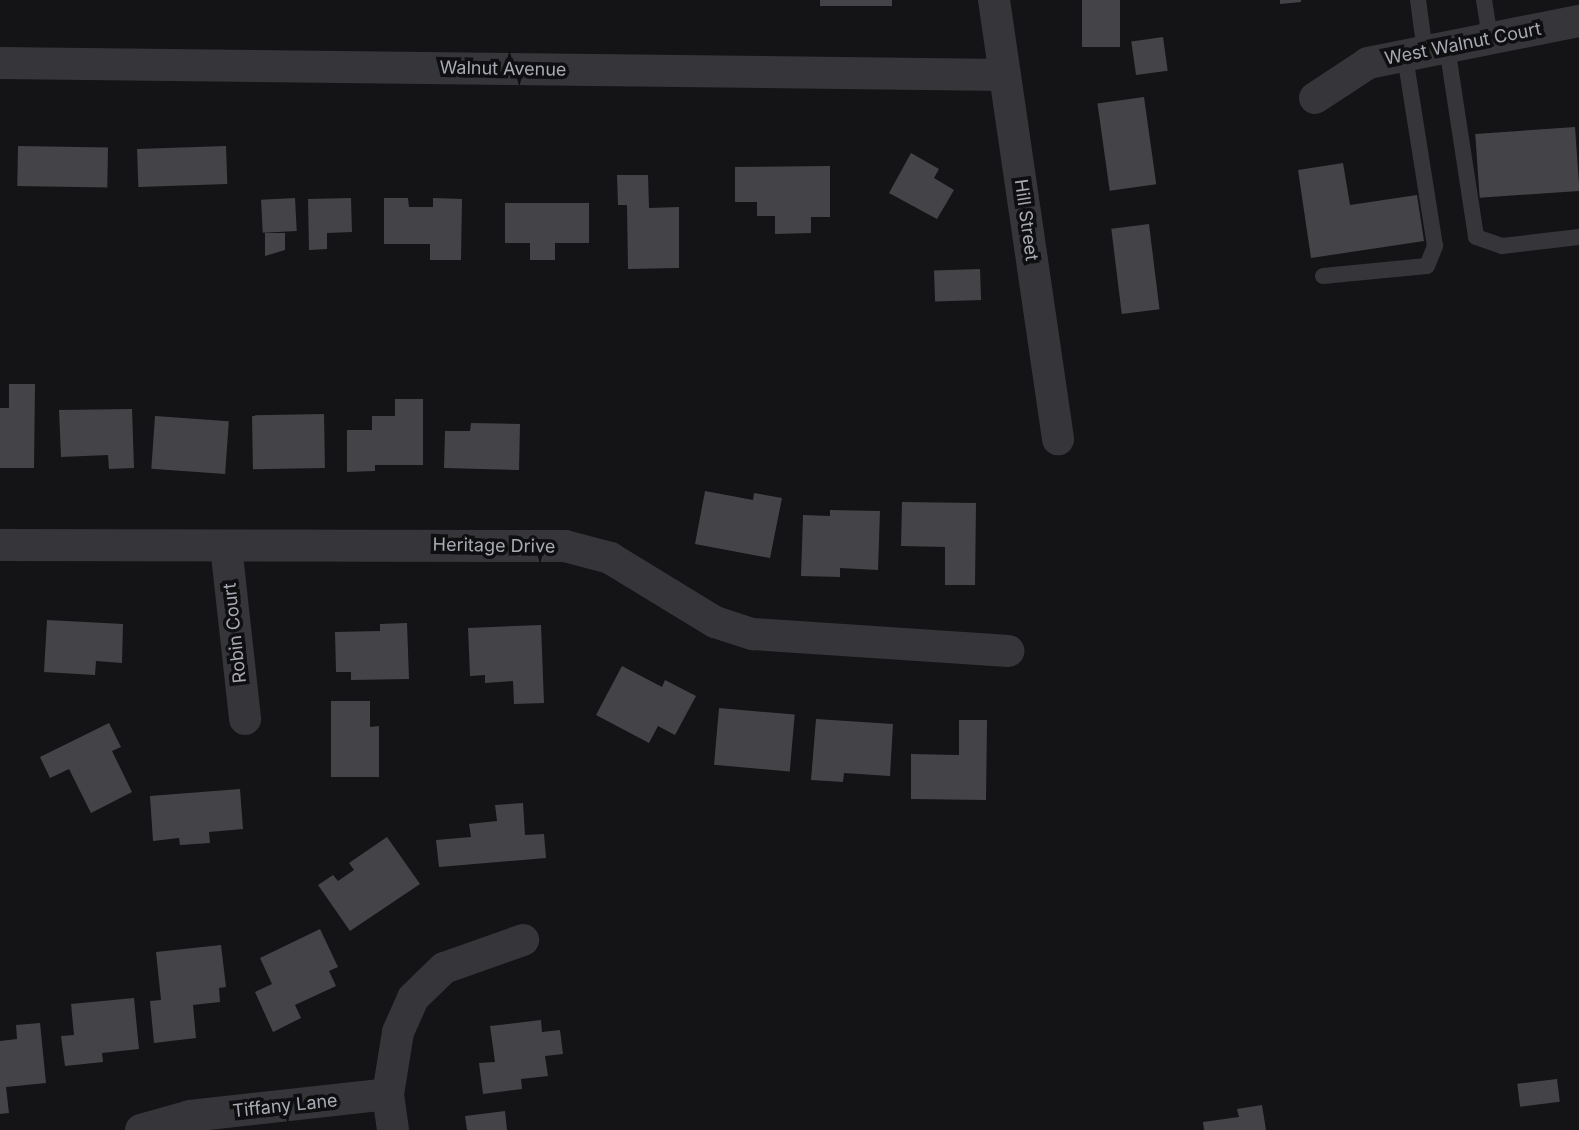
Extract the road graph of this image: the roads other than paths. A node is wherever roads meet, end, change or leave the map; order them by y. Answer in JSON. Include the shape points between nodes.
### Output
{"nodes":[{"id":1,"x":994,"y":0,"type":"edge"},
{"id":2,"x":1418,"y":0,"type":"edge"},
{"id":3,"x":1484,"y":0,"type":"edge"},
{"id":4,"x":1579,"y":22,"type":"edge"},
{"id":5,"x":1490,"y":39,"type":"junction"},
{"id":6,"x":1426,"y":52,"type":"junction"},
{"id":7,"x":0,"y":63,"type":"edge"},
{"id":8,"x":1005,"y":75,"type":"junction"},
{"id":9,"x":1315,"y":98,"type":"dead end"},
{"id":10,"x":1579,"y":237,"type":"edge"},
{"id":11,"x":1322,"y":276,"type":"dead end"},
{"id":12,"x":1058,"y":439,"type":"dead end"},
{"id":13,"x":0,"y":545,"type":"edge"},
{"id":14,"x":226,"y":546,"type":"junction"},
{"id":15,"x":1008,"y":651,"type":"dead end"},
{"id":16,"x":244,"y":719,"type":"dead end"},
{"id":17,"x":523,"y":940,"type":"dead end"},
{"id":18,"x":388,"y":1094,"type":"junction"},
{"id":19,"x":141,"y":1130,"type":"edge"},
{"id":20,"x":393,"y":1130,"type":"edge"}],
"edges":[{"from":1,"to":8,"type":"street","name":"Hill Street"},
{"from":2,"to":6,"type":"lane"},
{"from":3,"to":5,"type":"lane"},
{"from":4,"to":5,"type":"street","name":"West Walnut Court"},
{"from":5,"to":6,"type":"street","name":"West Walnut Court"},
{"from":6,"to":9,"type":"street","name":"West Walnut Court","via":[[1368,63]]},
{"from":6,"to":10,"type":"lane","via":[[1476,236],[1502,246]]},
{"from":6,"to":11,"type":"lane","via":[[1435,246],[1427,266]]},
{"from":7,"to":8,"type":"street","name":"Walnut Avenue"},
{"from":8,"to":12,"type":"street","name":"Hill Street"},
{"from":13,"to":14,"type":"street","name":"Heritage Drive"},
{"from":14,"to":15,"type":"street","name":"Heritage Drive","via":[[565,546],[610,558],[715,622],[752,634]]},
{"from":14,"to":16,"type":"street","name":"Robin Court"},
{"from":17,"to":18,"type":"street","via":[[444,968],[413,998],[398,1032]]},
{"from":18,"to":19,"type":"street","name":"Tiffany Lane","via":[[190,1116]]},
{"from":18,"to":20,"type":"street"}]}
